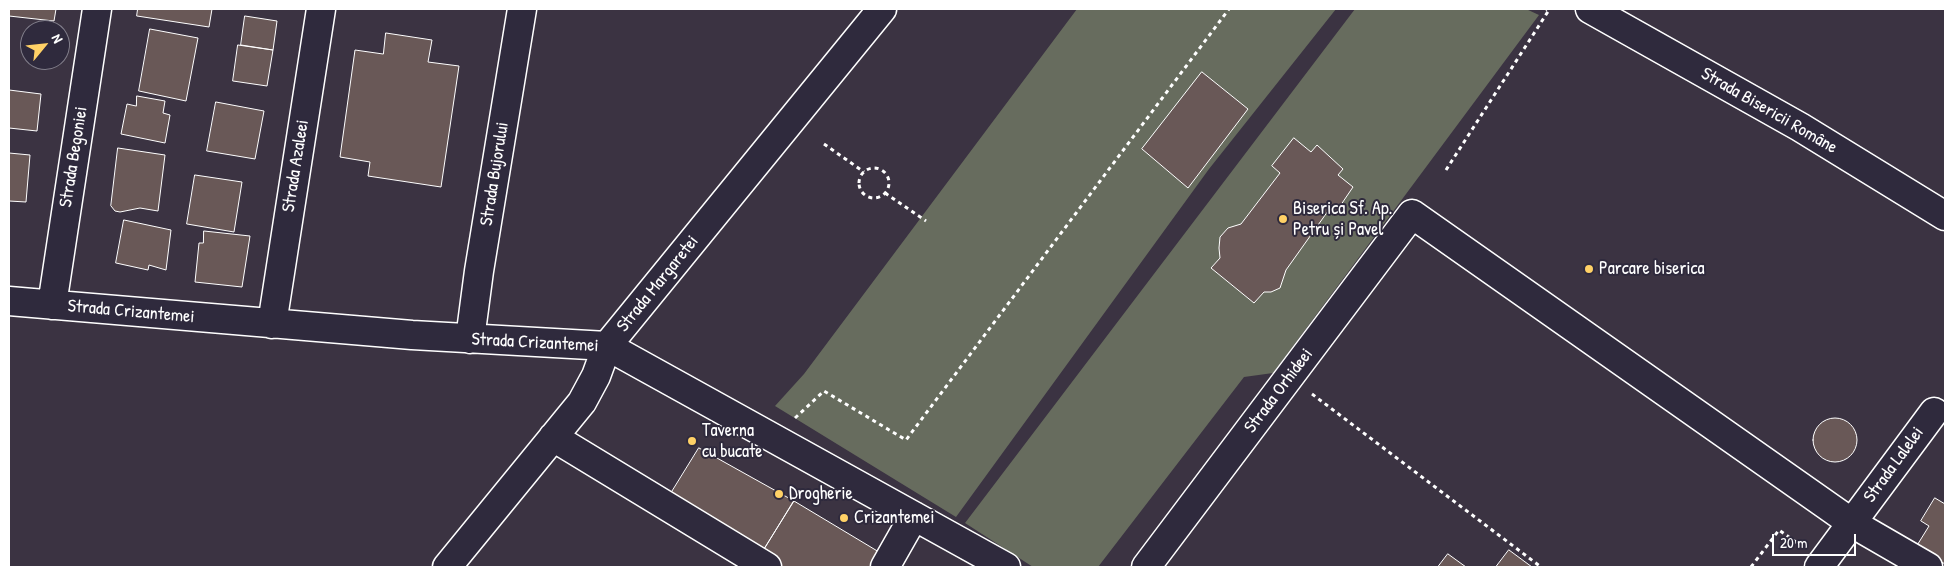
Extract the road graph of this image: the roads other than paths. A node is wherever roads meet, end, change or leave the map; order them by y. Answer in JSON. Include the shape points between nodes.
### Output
{"nodes":[{"id":1,"x":97,"y":9,"type":"edge"},
{"id":2,"x":321,"y":9,"type":"edge"},
{"id":3,"x":522,"y":9,"type":"edge"},
{"id":4,"x":882,"y":9,"type":"edge"},
{"id":5,"x":1590,"y":9,"type":"edge"},
{"id":6,"x":1945,"y":216,"type":"edge"},
{"id":7,"x":9,"y":301,"type":"edge"},
{"id":8,"x":52,"y":305,"type":"junction"},
{"id":9,"x":272,"y":324,"type":"junction"},
{"id":10,"x":470,"y":340,"type":"junction"},
{"id":11,"x":607,"y":346,"type":"junction"},
{"id":12,"x":1934,"y":412,"type":"dead end"},
{"id":13,"x":553,"y":437,"type":"junction"},
{"id":14,"x":914,"y":516,"type":"junction"},
{"id":15,"x":1852,"y":523,"type":"junction"},
{"id":16,"x":1821,"y":564,"type":"edge"},
{"id":17,"x":447,"y":567,"type":"edge"},
{"id":18,"x":767,"y":567,"type":"edge"},
{"id":19,"x":884,"y":567,"type":"edge"},
{"id":20,"x":1006,"y":567,"type":"edge"},
{"id":21,"x":1146,"y":567,"type":"edge"},
{"id":22,"x":1928,"y":567,"type":"edge"}],
"edges":[{"from":1,"to":8,"type":"street","name":"Strada Begoniei"},
{"from":2,"to":9,"type":"street","name":"Strada Azaleei"},
{"from":3,"to":10,"type":"street","name":"Strada Bujorului"},
{"from":4,"to":11,"type":"street","name":"Strada Margaretei"},
{"from":5,"to":6,"type":"street","name":"Strada Bisericii Române","via":[[1800,127]]},
{"from":7,"to":8,"type":"street","name":"Strada Crizantemei"},
{"from":8,"to":9,"type":"street","name":"Strada Crizantemei"},
{"from":9,"to":10,"type":"street","name":"Strada Crizantemei"},
{"from":10,"to":11,"type":"street","name":"Strada Crizantemei"},
{"from":11,"to":13,"type":"street","name":"Strada Margaretei","via":[[582,402]]},
{"from":11,"to":14,"type":"street","name":"Strada Crizantemei"},
{"from":12,"to":15,"type":"street","name":"Strada Lalelei"},
{"from":13,"to":17,"type":"street","name":"Strada Margaretei"},
{"from":13,"to":18,"type":"street"},
{"from":14,"to":19,"type":"street"},
{"from":14,"to":20,"type":"street","name":"Strada Crizantemei"},
{"from":15,"to":16,"type":"street","name":"Strada Lalelei"},
{"from":15,"to":21,"type":"street","name":"Strada Orhideei","via":[[1412,214]]},
{"from":15,"to":22,"type":"street"}]}
